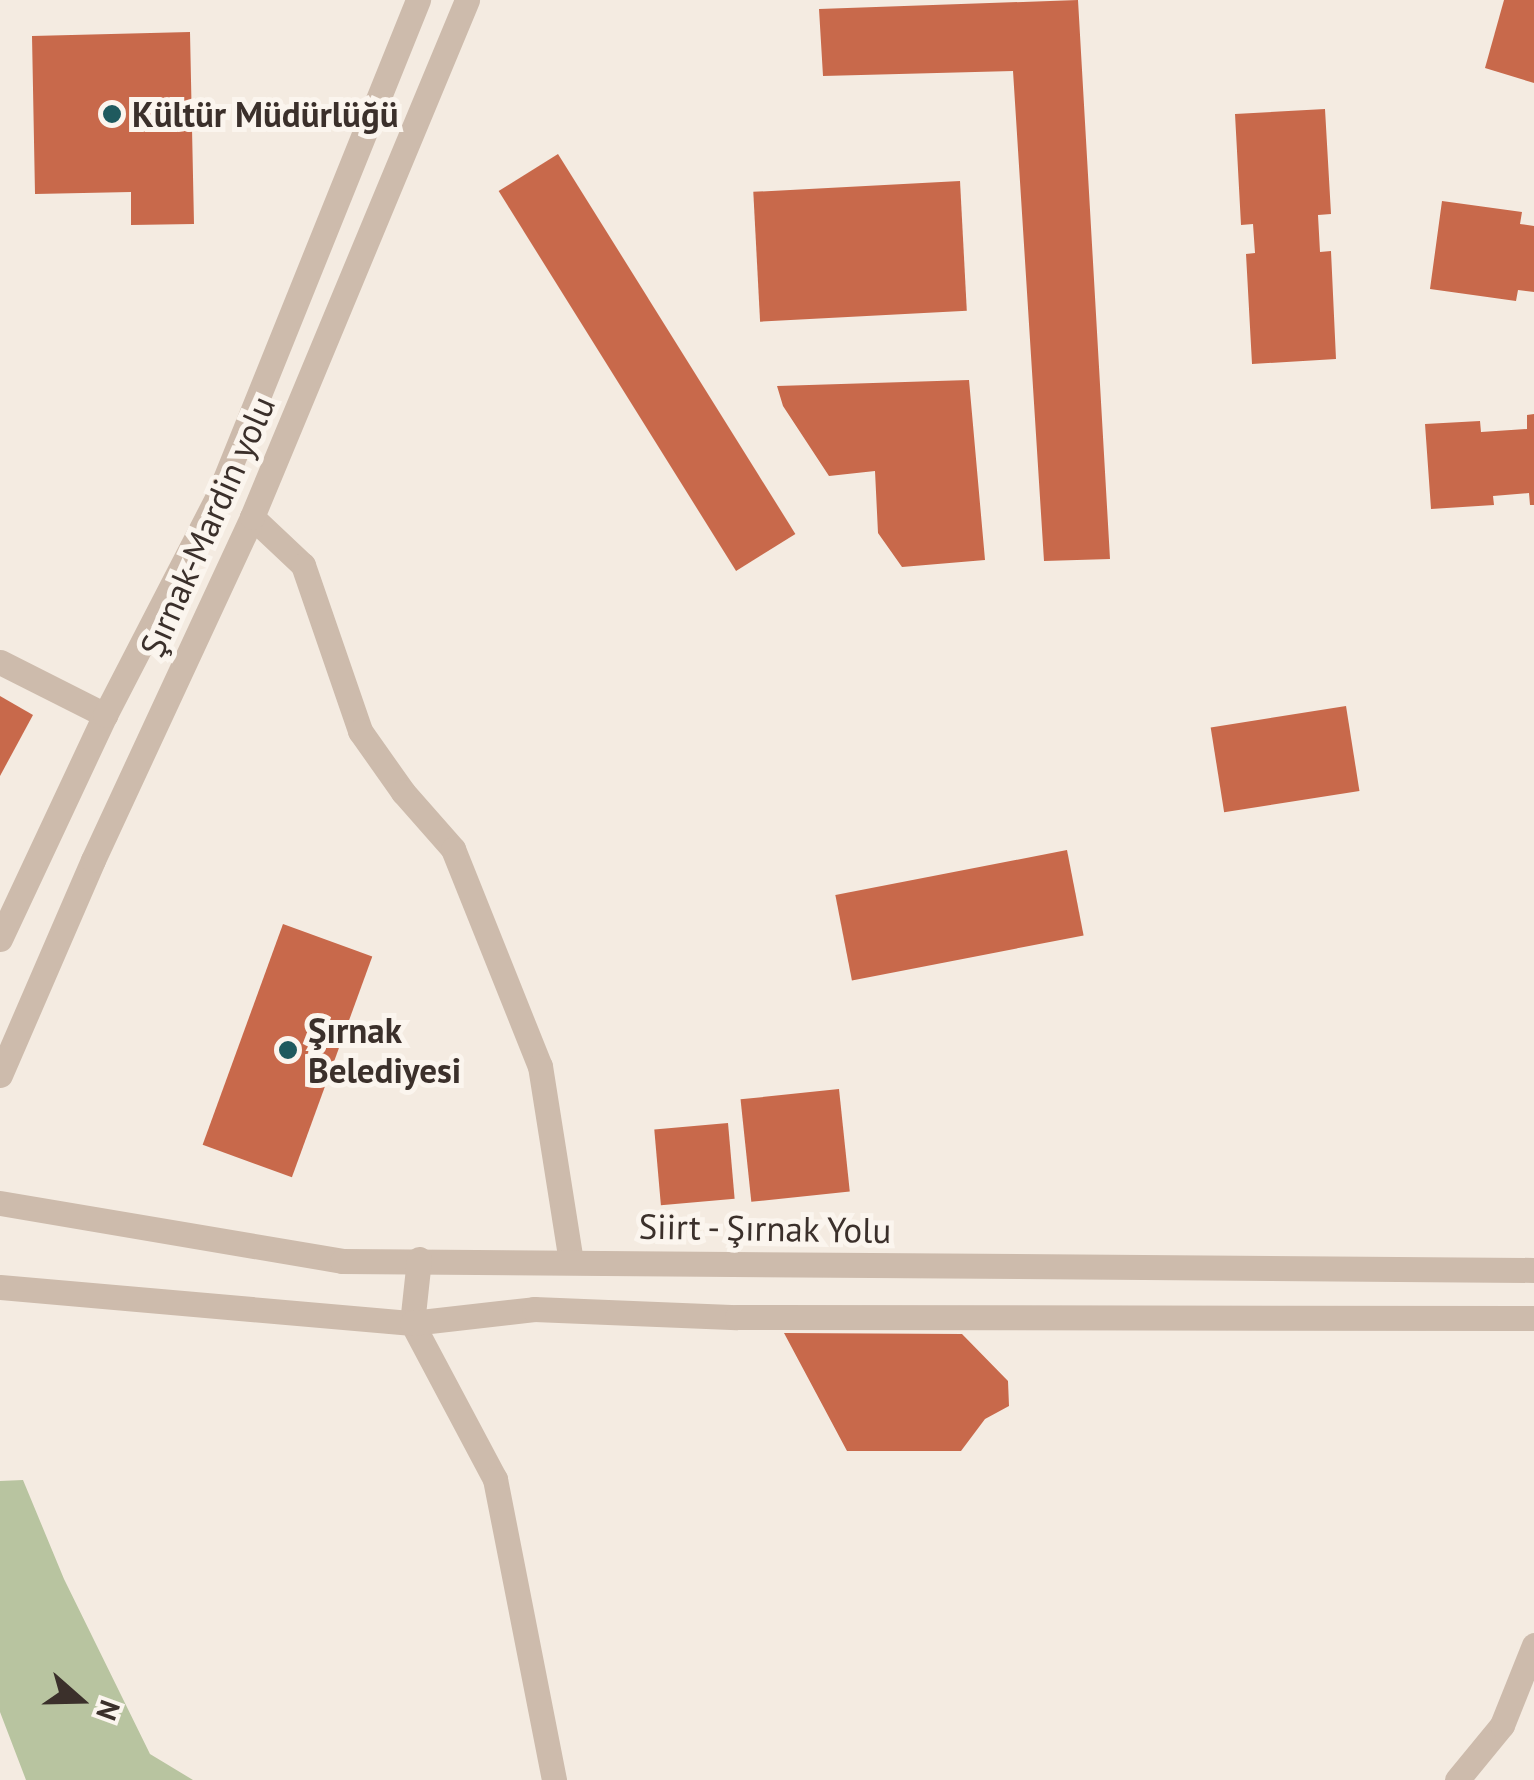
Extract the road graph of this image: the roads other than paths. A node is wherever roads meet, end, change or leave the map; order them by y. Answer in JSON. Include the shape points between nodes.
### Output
{"nodes":[{"id":1,"x":418,"y":0,"type":"edge"},
{"id":2,"x":467,"y":0,"type":"edge"},
{"id":3,"x":252,"y":517,"type":"junction"},
{"id":4,"x":0,"y":662,"type":"edge"},
{"id":5,"x":105,"y":716,"type":"junction"},
{"id":6,"x":0,"y":939,"type":"edge"},
{"id":7,"x":0,"y":1076,"type":"edge"},
{"id":8,"x":0,"y":1203,"type":"edge"},
{"id":9,"x":419,"y":1258,"type":"junction"},
{"id":10,"x":571,"y":1260,"type":"junction"},
{"id":11,"x":1534,"y":1270,"type":"edge"},
{"id":12,"x":0,"y":1286,"type":"edge"},
{"id":13,"x":1534,"y":1318,"type":"edge"},
{"id":14,"x":412,"y":1323,"type":"junction"},
{"id":15,"x":1531,"y":1662,"type":"edge"},
{"id":16,"x":554,"y":1780,"type":"edge"},
{"id":17,"x":1456,"y":1780,"type":"edge"}],
"edges":[{"from":1,"to":5,"type":"street","name":"Şırnak-Mardin yolu","via":[[219,494]]},
{"from":2,"to":3,"type":"street","name":"Şırnak-Mardin yolu"},
{"from":3,"to":7,"type":"street","name":"Şırnak-Mardin yolu"},
{"from":3,"to":10,"type":"street","via":[[303,565],[360,730],[453,850],[540,1066]]},
{"from":4,"to":5,"type":"street"},
{"from":5,"to":6,"type":"street","name":"Şırnak-Mardin yolu"},
{"from":8,"to":9,"type":"street","name":"Siirt - Şırnak Yolu","via":[[342,1261]]},
{"from":9,"to":10,"type":"street","name":"Siirt - Şırnak Yolu"},
{"from":9,"to":14,"type":"street"},
{"from":10,"to":11,"type":"street","name":"Siirt - Şırnak Yolu"},
{"from":12,"to":14,"type":"street"},
{"from":13,"to":14,"type":"street","via":[[738,1318],[534,1310]]},
{"from":14,"to":16,"type":"street","via":[[495,1478]]},
{"from":15,"to":17,"type":"street","via":[[1502,1725]]}]}
